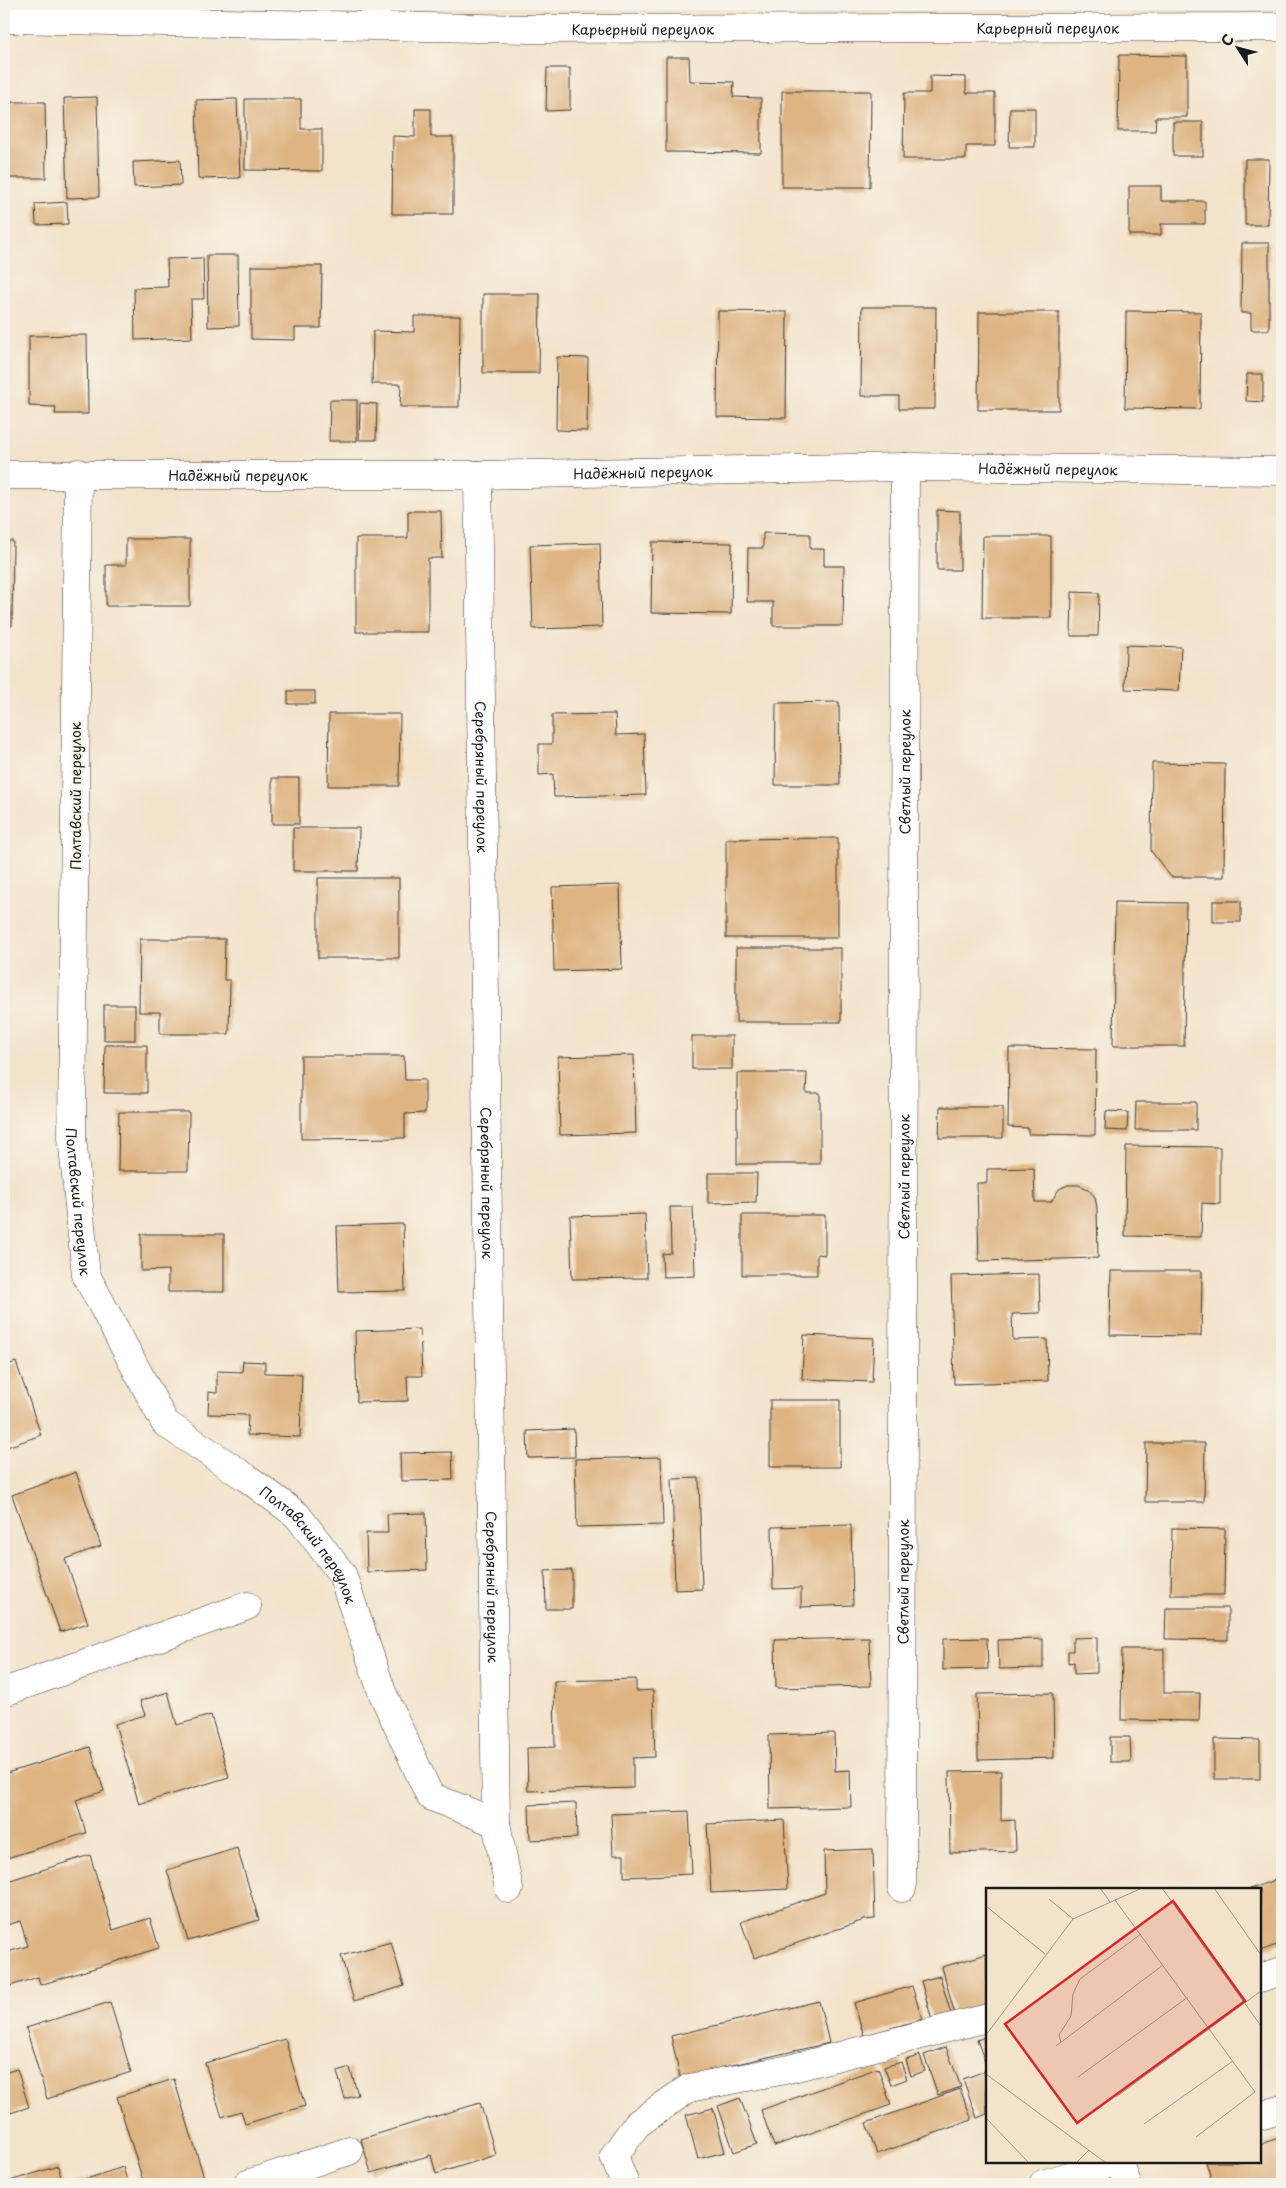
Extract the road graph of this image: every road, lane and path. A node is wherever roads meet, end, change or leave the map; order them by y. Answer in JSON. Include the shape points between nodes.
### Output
{"nodes":[{"id":1,"x":4,"y":19,"type":"edge"},
{"id":2,"x":1282,"y":27,"type":"edge"},
{"id":3,"x":905,"y":467,"type":"junction"},
{"id":4,"x":1282,"y":470,"type":"edge"},
{"id":5,"x":78,"y":473,"type":"junction"},
{"id":6,"x":4,"y":475,"type":"edge"},
{"id":7,"x":478,"y":475,"type":"junction"},
{"id":8,"x":247,"y":1606,"type":"dead end"},
{"id":9,"x":4,"y":1692,"type":"edge"},
{"id":10,"x":496,"y":1823,"type":"junction"},
{"id":11,"x":902,"y":1888,"type":"dead end"},
{"id":12,"x":508,"y":1889,"type":"dead end"},
{"id":13,"x":1282,"y":1971,"type":"edge"},
{"id":14,"x":1261,"y":1978,"type":"edge"},
{"id":15,"x":986,"y":2018,"type":"edge"},
{"id":16,"x":1282,"y":2109,"type":"edge"},
{"id":17,"x":1261,"y":2116,"type":"edge"},
{"id":18,"x":349,"y":2151,"type":"dead end"},
{"id":19,"x":1112,"y":2163,"type":"edge"},
{"id":20,"x":1120,"y":2163,"type":"edge"},
{"id":21,"x":248,"y":2184,"type":"edge"},
{"id":22,"x":625,"y":2184,"type":"edge"},
{"id":23,"x":1043,"y":2184,"type":"edge"},
{"id":24,"x":1127,"y":2184,"type":"edge"}],
"edges":[{"from":1,"to":2,"type":"street","name":"Карьерный переулок","via":[[534,29]]},
{"from":3,"to":4,"type":"street","name":"Надёжный переулок"},
{"from":3,"to":7,"type":"street","name":"Надёжный переулок"},
{"from":3,"to":11,"type":"street","name":"Светлый переулок"},
{"from":5,"to":6,"type":"street","name":"Надёжный переулок"},
{"from":5,"to":7,"type":"street","name":"Надёжный переулок"},
{"from":5,"to":10,"type":"street","name":"Полтавский переулок","via":[[72,1137],[86,1275],[165,1423],[297,1515],[342,1574],[382,1692],[430,1796]]},
{"from":7,"to":10,"type":"street","name":"Серебряный переулок"},
{"from":8,"to":9,"type":"street"},
{"from":10,"to":12,"type":"street","name":"Серебряный переулок"},
{"from":13,"to":14,"type":"street"},
{"from":15,"to":22,"type":"street","via":[[785,2070],[689,2088],[637,2124],[614,2156]]},
{"from":16,"to":17,"type":"street"},
{"from":18,"to":21,"type":"street"},
{"from":19,"to":23,"type":"street"},
{"from":20,"to":24,"type":"street"}]}
